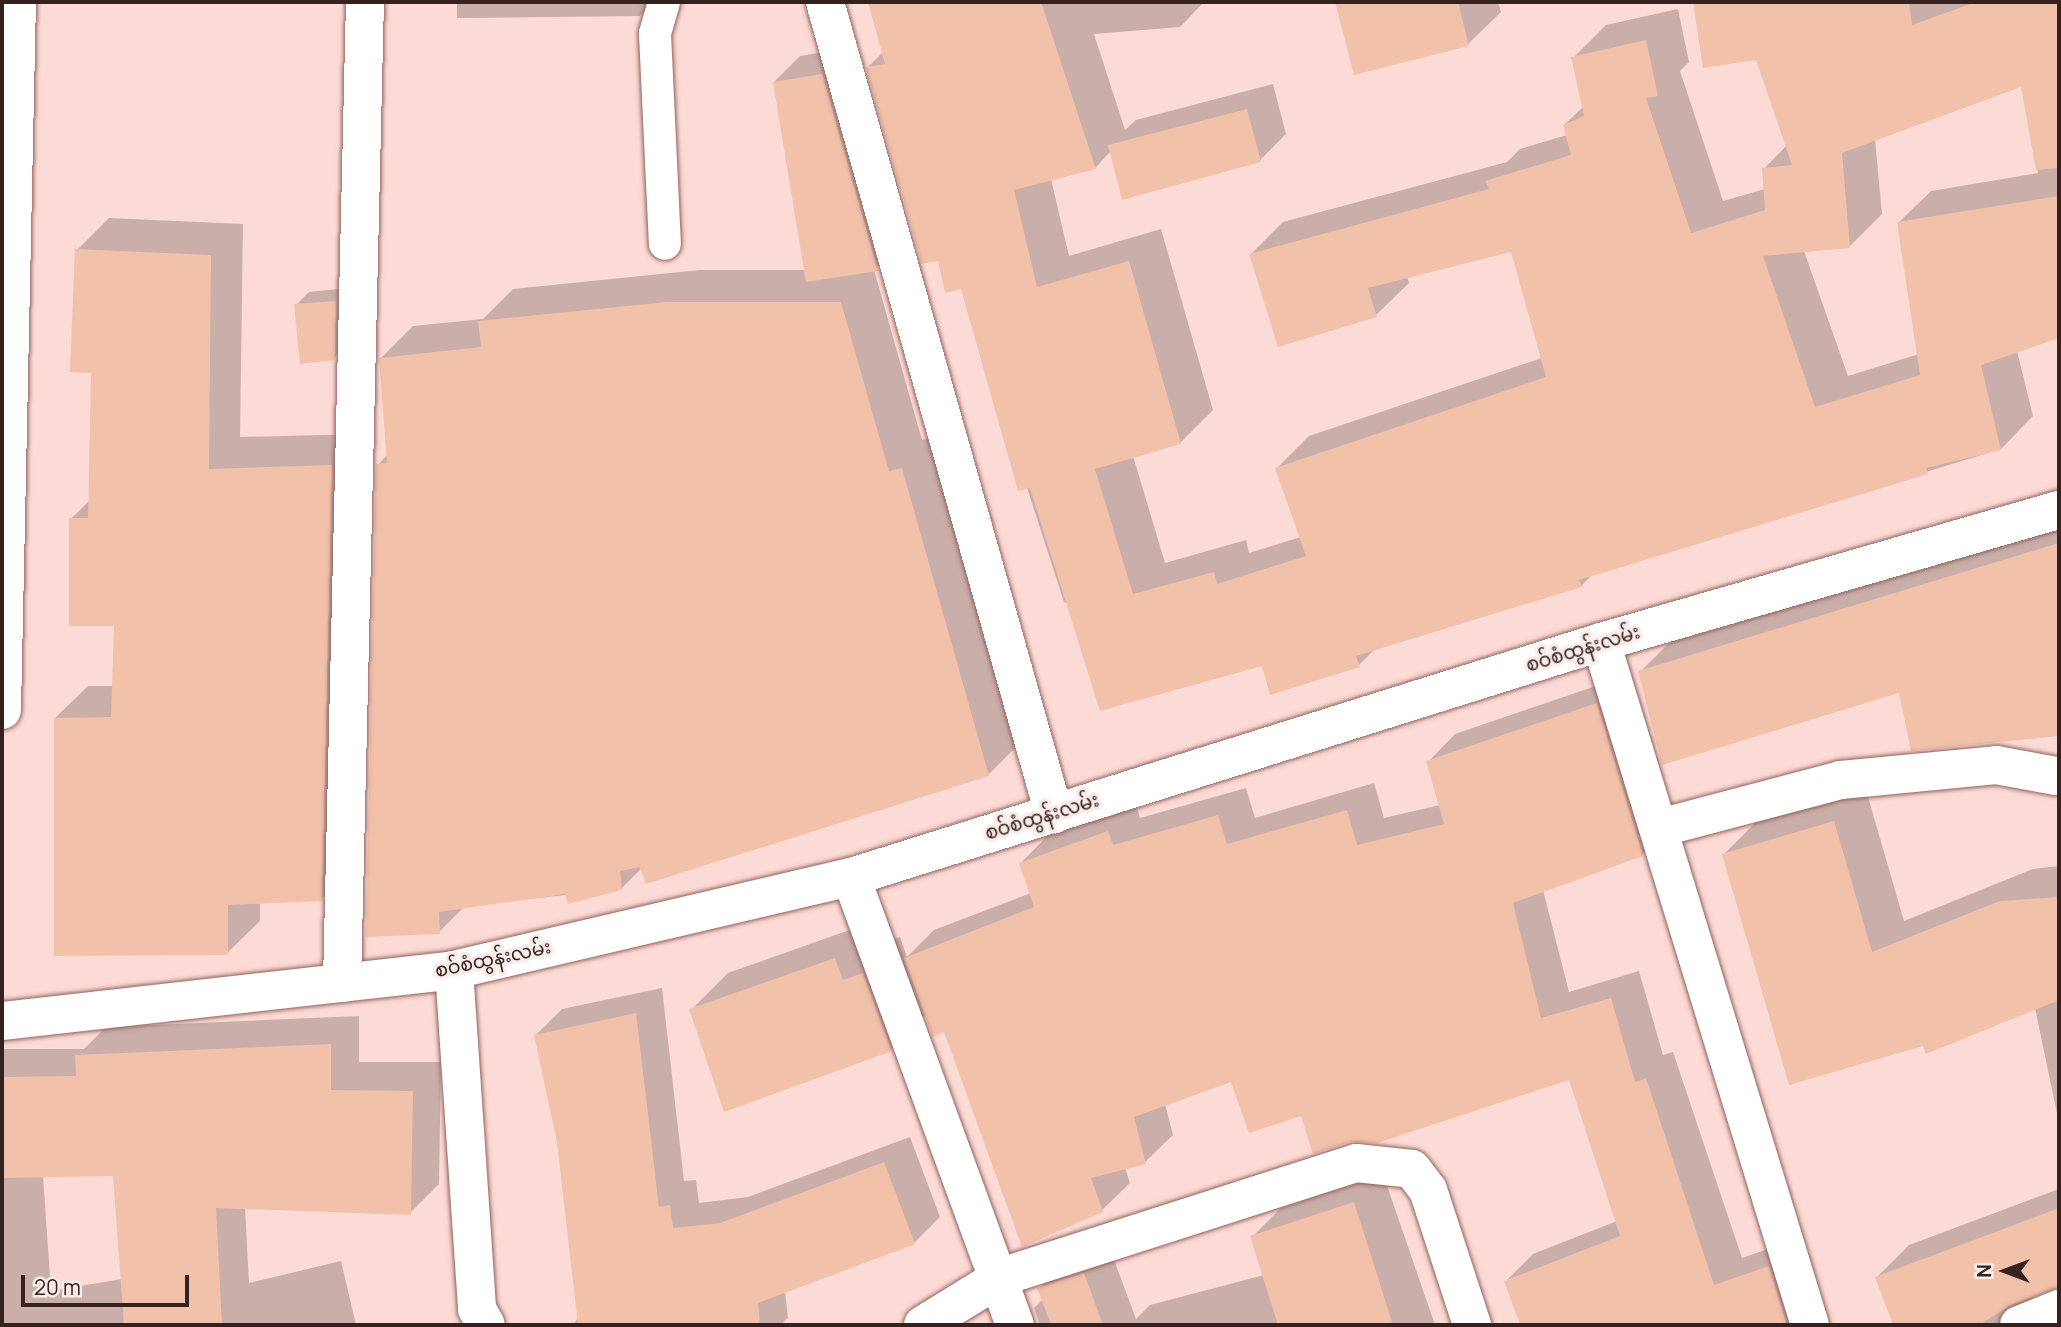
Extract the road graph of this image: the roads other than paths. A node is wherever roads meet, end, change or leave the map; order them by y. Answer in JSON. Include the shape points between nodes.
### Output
{"nodes":[{"id":1,"x":17,"y":2,"type":"edge"},
{"id":2,"x":365,"y":2,"type":"edge"},
{"id":3,"x":664,"y":2,"type":"edge"},
{"id":4,"x":825,"y":2,"type":"edge"},
{"id":5,"x":665,"y":244,"type":"dead end"},
{"id":6,"x":2059,"y":510,"type":"edge"},
{"id":7,"x":1601,"y":642,"type":"junction"},
{"id":8,"x":2,"y":710,"type":"edge"},
{"id":9,"x":2056,"y":776,"type":"dead end"},
{"id":10,"x":1054,"y":814,"type":"junction"},
{"id":11,"x":1659,"y":828,"type":"junction"},
{"id":12,"x":850,"y":877,"type":"junction"},
{"id":13,"x":454,"y":970,"type":"junction"},
{"id":14,"x":342,"y":983,"type":"junction"},
{"id":15,"x":2,"y":1021,"type":"edge"},
{"id":16,"x":1001,"y":1278,"type":"junction"},
{"id":17,"x":2059,"y":1309,"type":"edge"},
{"id":18,"x":471,"y":1320,"type":"edge"},
{"id":19,"x":923,"y":1325,"type":"edge"},
{"id":20,"x":1015,"y":1325,"type":"edge"},
{"id":21,"x":1472,"y":1325,"type":"edge"},
{"id":22,"x":1810,"y":1325,"type":"edge"},
{"id":23,"x":2019,"y":1325,"type":"edge"}],
"edges":[{"from":1,"to":8,"type":"street"},
{"from":2,"to":14,"type":"street"},
{"from":3,"to":5,"type":"lane","via":[[654,33]]},
{"from":4,"to":10,"type":"street"},
{"from":6,"to":7,"type":"street","name":"စဝ်စံထွန်းလမ်း"},
{"from":7,"to":10,"type":"street","name":"စဝ်စံထွန်းလမ်း"},
{"from":7,"to":11,"type":"street"},
{"from":9,"to":11,"type":"street","via":[[1996,765],[1841,780]]},
{"from":10,"to":12,"type":"street","name":"စဝ်စံထွန်းလမ်း"},
{"from":11,"to":22,"type":"street"},
{"from":12,"to":13,"type":"street","name":"စဝ်စံထွန်းလမ်း"},
{"from":12,"to":16,"type":"street"},
{"from":13,"to":14,"type":"street","name":"စဝ်စံထွန်းလမ်း"},
{"from":13,"to":18,"type":"street"},
{"from":14,"to":15,"type":"street","name":"စဝ်စံထွန်းလမ်း"},
{"from":16,"to":19,"type":"street"},
{"from":16,"to":20,"type":"street"},
{"from":16,"to":21,"type":"street","via":[[1356,1163],[1412,1169],[1428,1190]]},
{"from":17,"to":23,"type":"street"}]}
